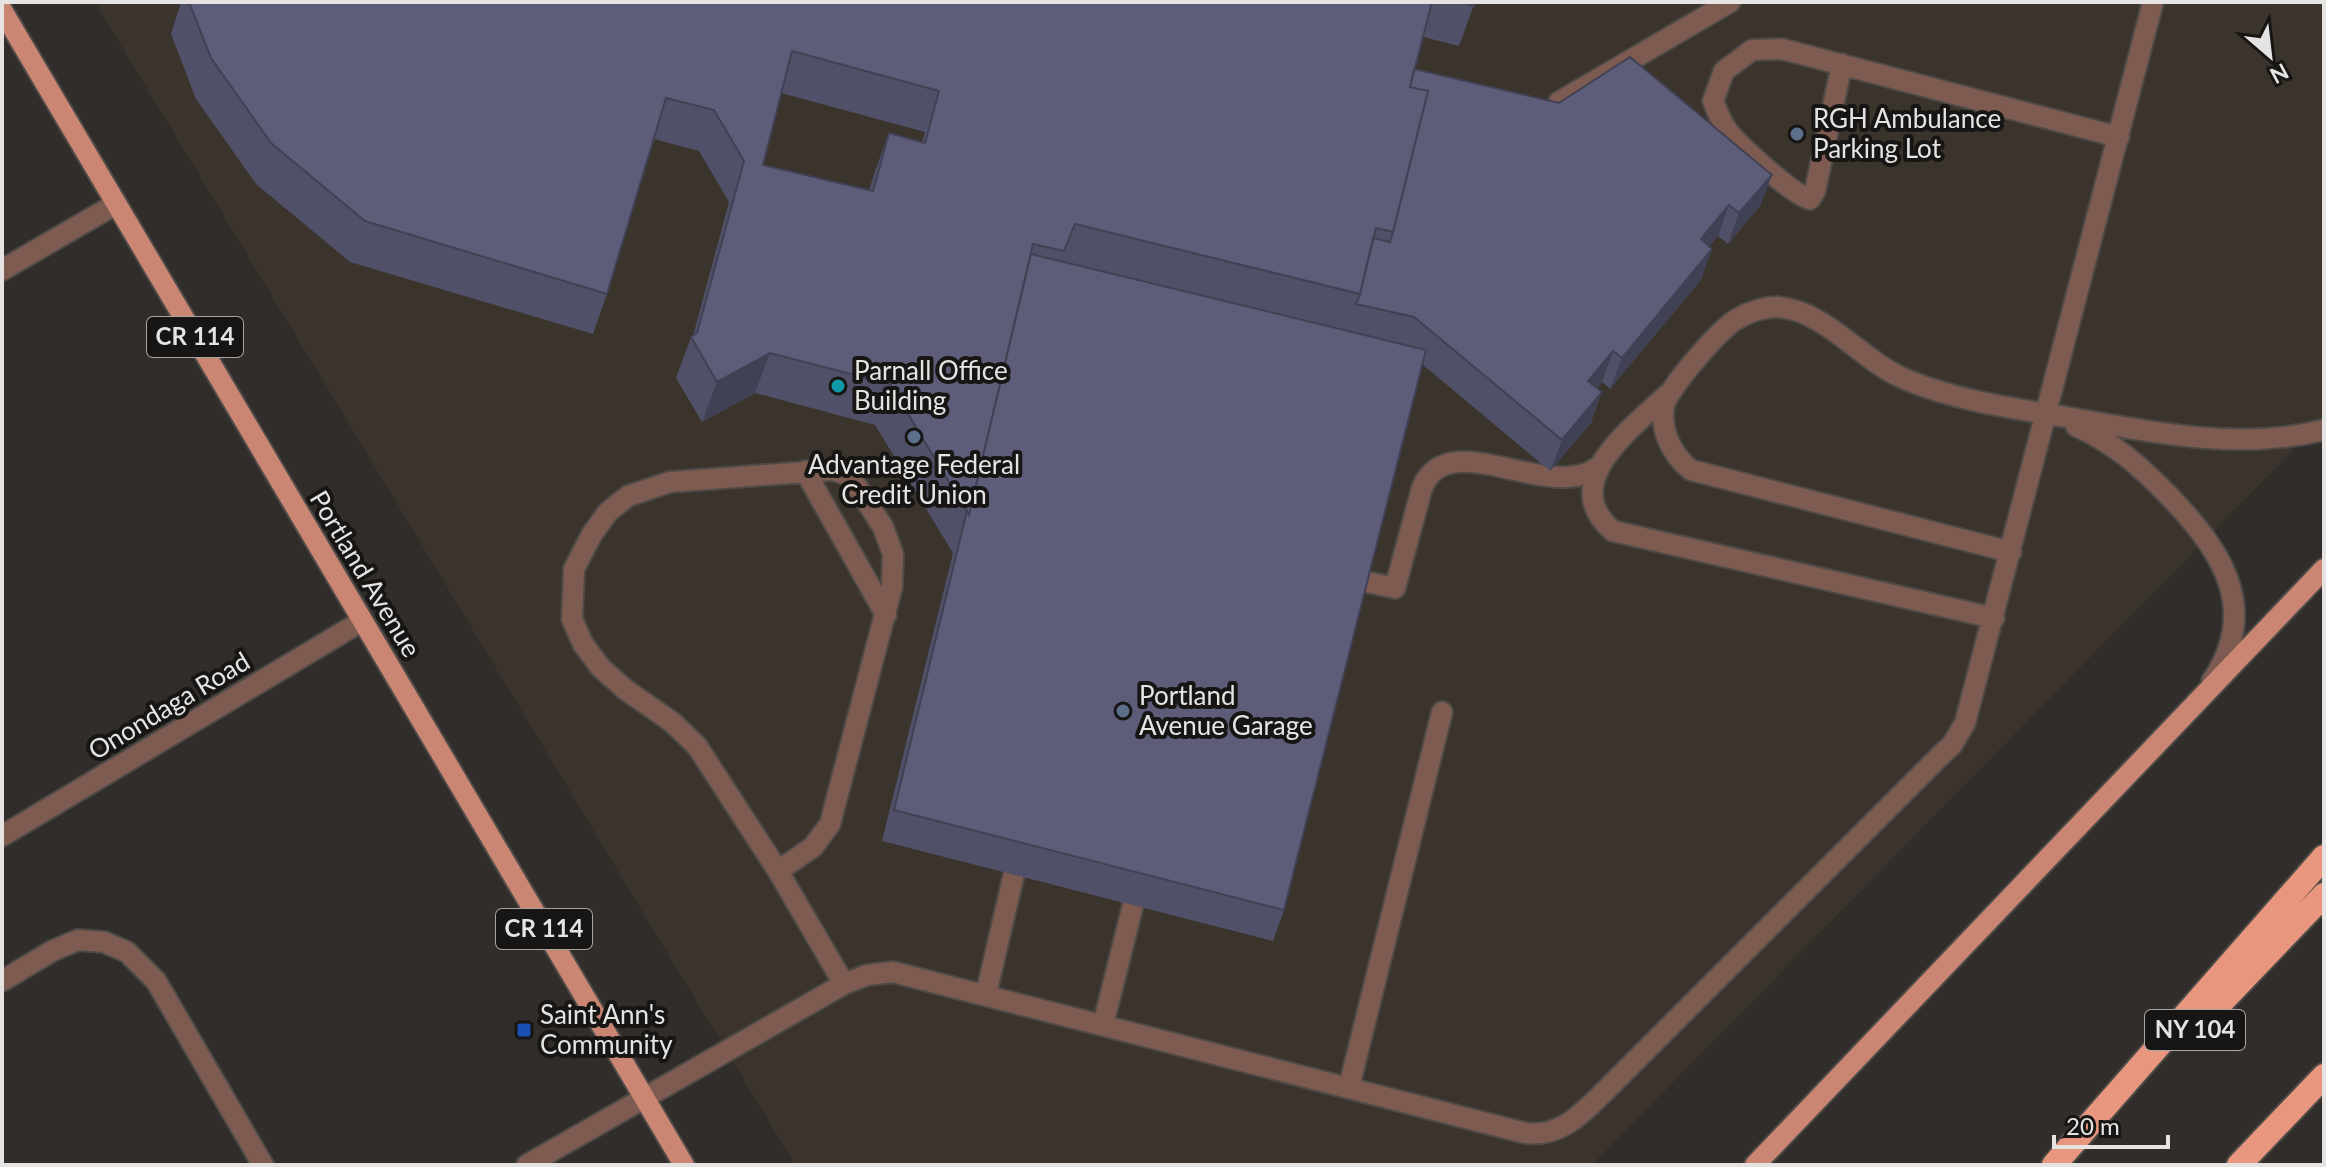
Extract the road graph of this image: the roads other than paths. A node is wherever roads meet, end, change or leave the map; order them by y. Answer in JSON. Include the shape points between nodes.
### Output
{"nodes":[{"id":1,"x":1730,"y":2,"type":"edge"},
{"id":2,"x":2153,"y":2,"type":"edge"},
{"id":3,"x":2,"y":10,"type":"edge"},
{"id":4,"x":1842,"y":64,"type":"junction"},
{"id":5,"x":1559,"y":102,"type":"edge"},
{"id":6,"x":2119,"y":137,"type":"junction"},
{"id":7,"x":116,"y":204,"type":"junction"},
{"id":8,"x":2,"y":270,"type":"edge"},
{"id":9,"x":1668,"y":394,"type":"junction"},
{"id":10,"x":2046,"y":414,"type":"junction"},
{"id":11,"x":2324,"y":430,"type":"edge"},
{"id":12,"x":1598,"y":467,"type":"junction"},
{"id":13,"x":805,"y":471,"type":"junction"},
{"id":14,"x":2011,"y":552,"type":"junction"},
{"id":15,"x":2324,"y":569,"type":"edge"},
{"id":16,"x":1362,"y":581,"type":"edge"},
{"id":17,"x":886,"y":615,"type":"junction"},
{"id":18,"x":1994,"y":618,"type":"junction"},
{"id":19,"x":362,"y":621,"type":"junction"},
{"id":20,"x":2199,"y":699,"type":"junction"},
{"id":21,"x":1442,"y":712,"type":"dead end"},
{"id":22,"x":2,"y":836,"type":"edge"},
{"id":23,"x":2324,"y":857,"type":"edge"},
{"id":24,"x":778,"y":871,"type":"junction"},
{"id":25,"x":1014,"y":874,"type":"edge"},
{"id":26,"x":2324,"y":895,"type":"edge"},
{"id":27,"x":1133,"y":905,"type":"edge"},
{"id":28,"x":2,"y":981,"type":"edge"},
{"id":29,"x":844,"y":984,"type":"junction"},
{"id":30,"x":986,"y":994,"type":"junction"},
{"id":31,"x":1103,"y":1025,"type":"junction"},
{"id":32,"x":2324,"y":1076,"type":"edge"},
{"id":33,"x":1349,"y":1087,"type":"junction"},
{"id":34,"x":644,"y":1097,"type":"junction"},
{"id":35,"x":263,"y":1165,"type":"edge"},
{"id":36,"x":527,"y":1165,"type":"edge"},
{"id":37,"x":684,"y":1165,"type":"edge"},
{"id":38,"x":1755,"y":1165,"type":"edge"},
{"id":39,"x":2054,"y":1165,"type":"edge"},
{"id":40,"x":2066,"y":1165,"type":"edge"},
{"id":41,"x":2239,"y":1165,"type":"edge"}],
"edges":[{"from":1,"to":5,"type":"street"},
{"from":2,"to":6,"type":"street"},
{"from":3,"to":7,"type":"main road","name":"Portland Avenue","number":"CR 114"},
{"from":4,"to":4,"type":"street","via":[[1782,49],[1752,50],[1724,71],[1713,101],[1727,130],[1800,197],[1810,199],[1815,191]]},
{"from":4,"to":6,"type":"street"},
{"from":6,"to":10,"type":"street"},
{"from":7,"to":8,"type":"street"},
{"from":7,"to":19,"type":"main road","name":"Portland Avenue","number":"CR 114"},
{"from":9,"to":10,"type":"street","via":[[1729,325],[1757,310],[1777,307],[1817,319],[1868,359],[1907,380],[1995,406]]},
{"from":9,"to":12,"type":"street"},
{"from":9,"to":14,"type":"street","via":[[1665,430],[1678,458],[1691,470]]},
{"from":10,"to":11,"type":"street","via":[[2199,439],[2259,440]]},
{"from":10,"to":14,"type":"street"},
{"from":10,"to":20,"type":"street","via":[[2129,456],[2215,549],[2233,598],[2233,631],[2224,662]]},
{"from":12,"to":16,"type":"street","via":[[1582,477],[1562,479],[1473,462],[1441,466],[1422,488],[1395,588]]},
{"from":12,"to":18,"type":"street","via":[[1591,489],[1597,513],[1623,535]]},
{"from":13,"to":17,"type":"street"},
{"from":13,"to":17,"type":"street","via":[[833,470],[850,476],[883,527],[894,570]]},
{"from":13,"to":24,"type":"street","via":[[670,482],[628,496],[592,534],[574,569],[572,594],[572,619],[583,644],[601,668],[697,746]]},
{"from":14,"to":18,"type":"street"},
{"from":15,"to":20,"type":"main road"},
{"from":17,"to":24,"type":"street","via":[[830,824],[813,847]]},
{"from":18,"to":33,"type":"street","via":[[1970,709],[1952,745],[1570,1122],[1533,1135]]},
{"from":19,"to":22,"type":"street","name":"Onondaga Road"},
{"from":19,"to":34,"type":"main road","name":"Portland Avenue","number":"CR 114"},
{"from":20,"to":38,"type":"main road"},
{"from":21,"to":33,"type":"street"},
{"from":23,"to":39,"type":"highway"},
{"from":24,"to":29,"type":"street"},
{"from":25,"to":30,"type":"street"},
{"from":26,"to":40,"type":"highway","number":"NY 104"},
{"from":27,"to":31,"type":"street"},
{"from":28,"to":35,"type":"street","via":[[78,940],[104,942],[127,952],[156,981]]},
{"from":29,"to":30,"type":"street","via":[[893,972]]},
{"from":29,"to":34,"type":"street"},
{"from":30,"to":31,"type":"street"},
{"from":31,"to":33,"type":"street"},
{"from":32,"to":41,"type":"highway"},
{"from":34,"to":36,"type":"street"},
{"from":34,"to":37,"type":"main road","name":"Portland Avenue","number":"CR 114"}]}
